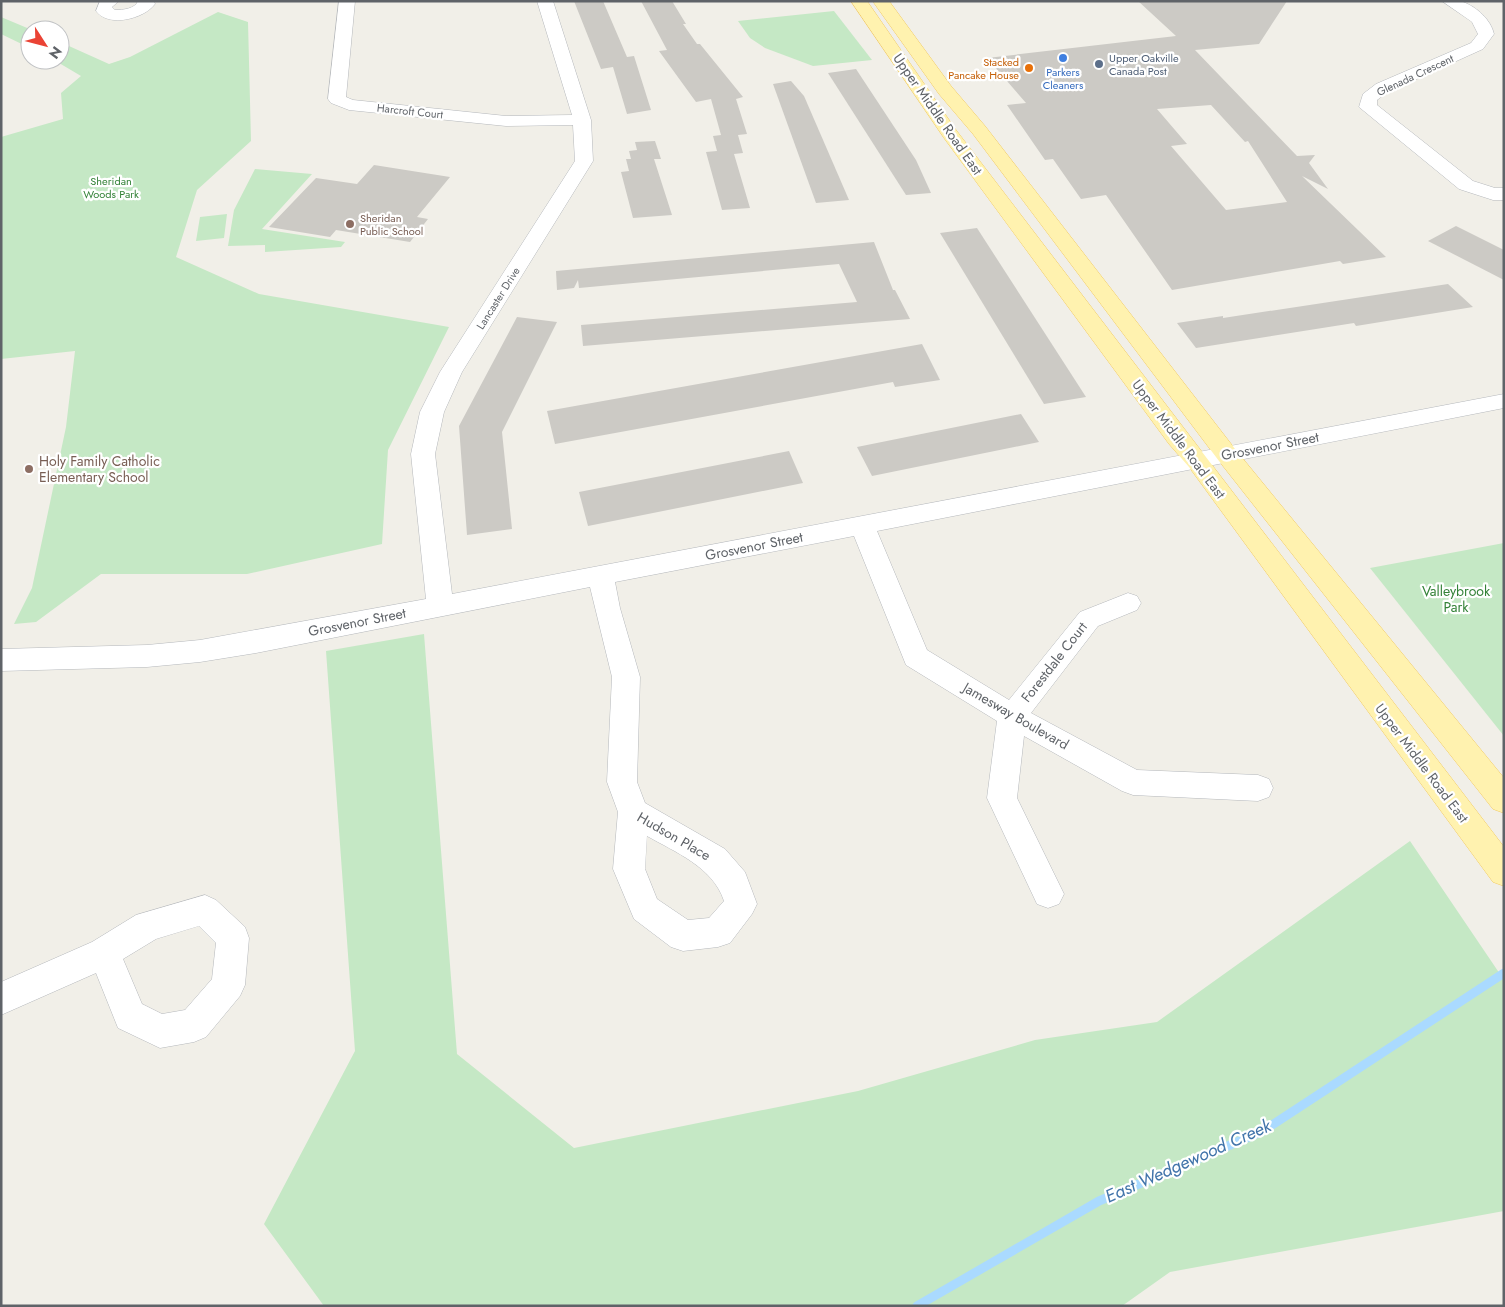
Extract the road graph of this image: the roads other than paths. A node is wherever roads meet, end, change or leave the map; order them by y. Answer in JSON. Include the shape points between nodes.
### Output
{"nodes":[{"id":1,"x":111,"y":1,"type":"edge"},
{"id":2,"x":146,"y":1,"type":"edge"},
{"id":3,"x":347,"y":1,"type":"edge"},
{"id":4,"x":545,"y":1,"type":"edge"},
{"id":5,"x":859,"y":1,"type":"edge"},
{"id":6,"x":881,"y":1,"type":"edge"},
{"id":7,"x":1450,"y":1,"type":"edge"},
{"id":8,"x":582,"y":120,"type":"junction"},
{"id":9,"x":1504,"y":194,"type":"edge"},
{"id":10,"x":1504,"y":401,"type":"edge"},
{"id":11,"x":1228,"y":455,"type":"junction"},
{"id":12,"x":1197,"y":460,"type":"junction"},
{"id":13,"x":862,"y":525,"type":"junction"},
{"id":14,"x":601,"y":575,"type":"junction"},
{"id":15,"x":1128,"y":603,"type":"dead end"},
{"id":16,"x":440,"y":606,"type":"junction"},
{"id":17,"x":1,"y":660,"type":"edge"},
{"id":18,"x":1012,"y":716,"type":"junction"},
{"id":19,"x":1258,"y":788,"type":"dead end"},
{"id":20,"x":1504,"y":800,"type":"edge"},
{"id":21,"x":632,"y":812,"type":"dead end"},
{"id":22,"x":1504,"y":872,"type":"edge"},
{"id":23,"x":1048,"y":894,"type":"dead end"},
{"id":24,"x":104,"y":953,"type":"dead end"},
{"id":25,"x":1,"y":999,"type":"edge"}],
"edges":[{"from":1,"to":2,"type":"street","via":[[105,5],[104,11],[119,15],[139,10],[147,4]]},
{"from":3,"to":8,"type":"street","name":"Harcroft Court","via":[[337,99],[349,105],[506,121]]},
{"from":4,"to":8,"type":"street","name":"Lancaster Drive"},
{"from":5,"to":12,"type":"main road","name":"Upper Middle Road East","via":[[950,134],[1177,438]]},
{"from":6,"to":11,"type":"main road","name":"Upper Middle Road East","via":[[945,90]]},
{"from":7,"to":9,"type":"street","name":"Glenada Crescent","via":[[1486,27],[1486,34],[1477,46],[1382,88],[1369,98],[1368,107],[1466,185],[1493,194]]},
{"from":8,"to":16,"type":"street","name":"Lancaster Drive","via":[[584,161],[451,372],[432,412],[423,454]]},
{"from":10,"to":11,"type":"street","name":"Grosvenor Street"},
{"from":11,"to":12,"type":"street","name":"Grosvenor Street"},
{"from":11,"to":20,"type":"main road","name":"Upper Middle Road East"},
{"from":12,"to":13,"type":"street","name":"Grosvenor Street"},
{"from":12,"to":22,"type":"main road","name":"Upper Middle Road East"},
{"from":13,"to":14,"type":"street","name":"Grosvenor Street"},
{"from":13,"to":18,"type":"street","name":"Jamesway Boulevard","via":[[916,657]]},
{"from":14,"to":16,"type":"street","name":"Grosvenor Street"},
{"from":14,"to":21,"type":"street","name":"Hudson Place","via":[[626,677],[622,782]]},
{"from":15,"to":18,"type":"street","name":"Forestdale Court","via":[[1088,619]]},
{"from":16,"to":17,"type":"street","name":"Grosvenor Street","via":[[200,651],[146,656]]},
{"from":18,"to":19,"type":"street","name":"Jamesway Boulevard","via":[[1133,782]]},
{"from":18,"to":23,"type":"street","via":[[1002,798]]},
{"from":24,"to":25,"type":"street"}]}
